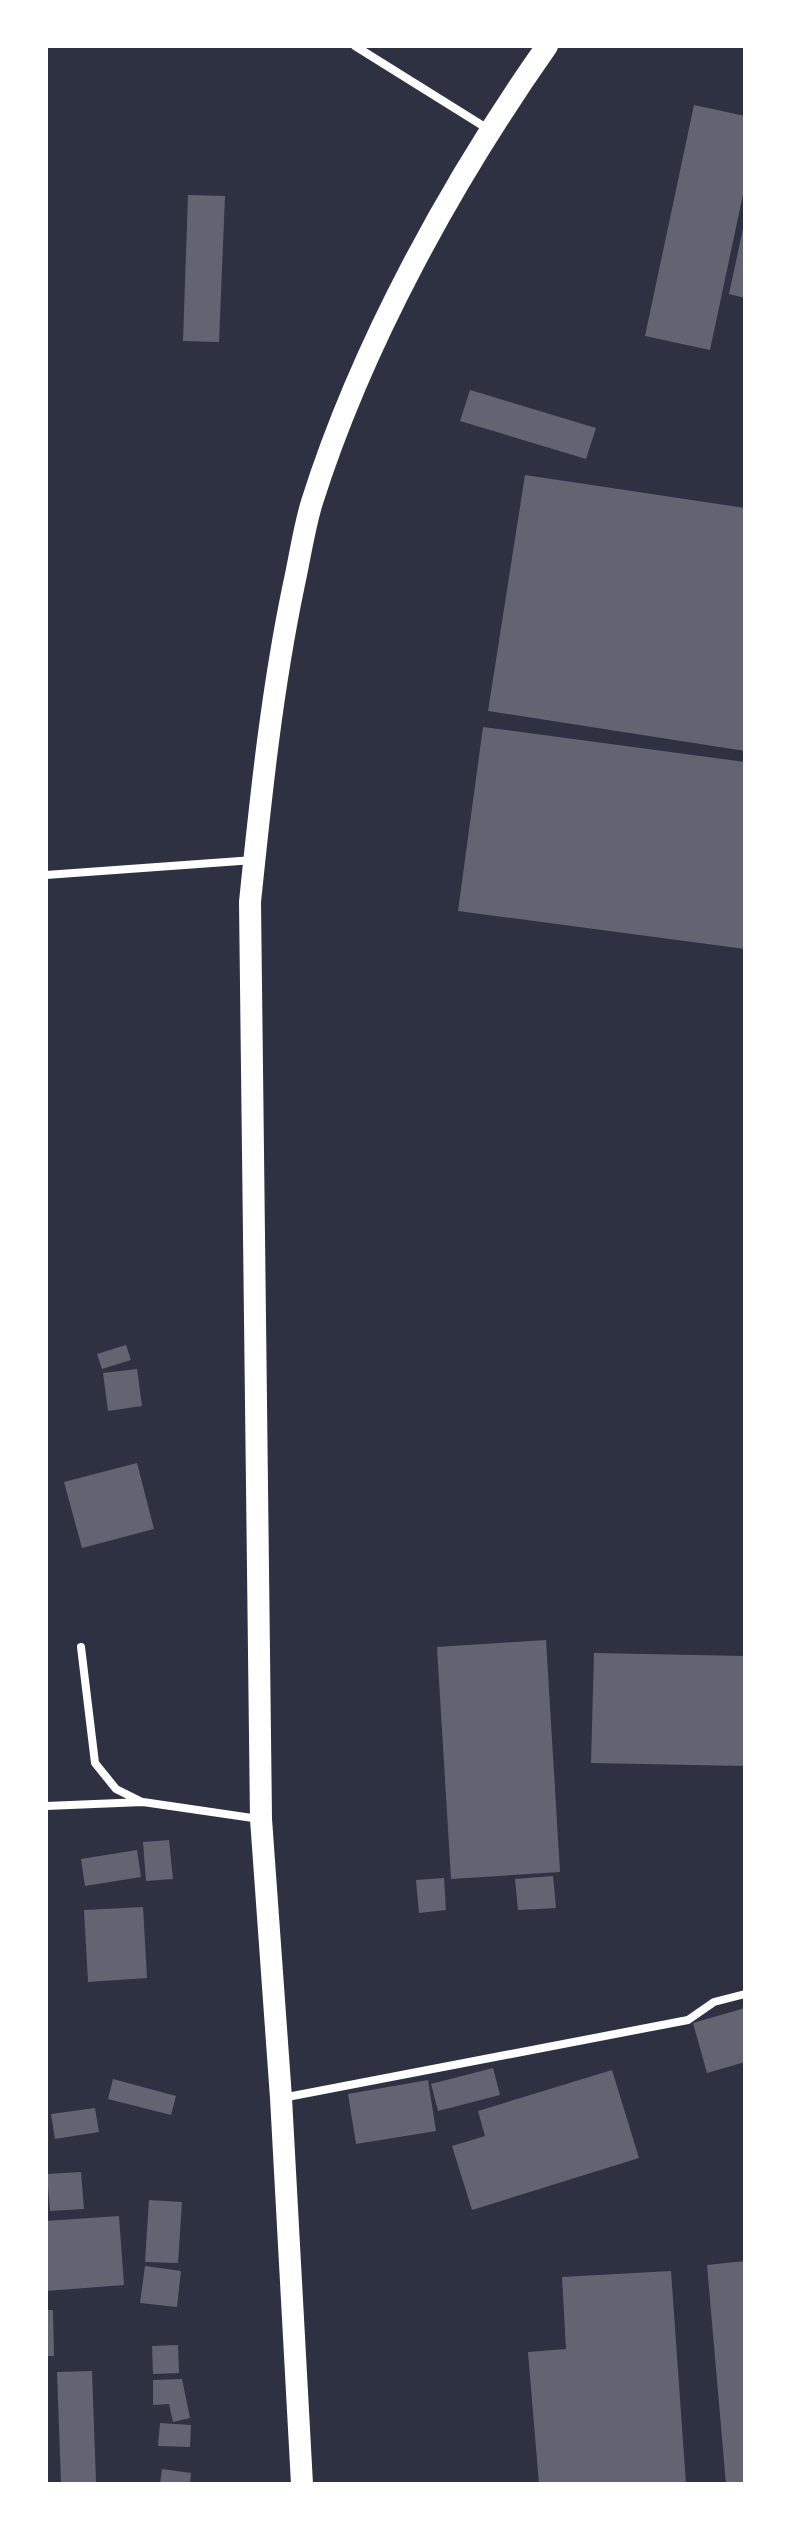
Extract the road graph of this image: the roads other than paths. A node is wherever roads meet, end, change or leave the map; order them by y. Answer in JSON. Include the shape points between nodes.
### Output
{"nodes":[{"id":1,"x":355,"y":46,"type":"edge"},
{"id":2,"x":547,"y":46,"type":"edge"},
{"id":3,"x":488,"y":129,"type":"junction"},
{"id":4,"x":255,"y":860,"type":"junction"},
{"id":5,"x":46,"y":875,"type":"edge"},
{"id":6,"x":81,"y":1647,"type":"dead end"},
{"id":7,"x":143,"y":1802,"type":"junction"},
{"id":8,"x":46,"y":1806,"type":"edge"},
{"id":9,"x":261,"y":1819,"type":"junction"},
{"id":10,"x":745,"y":1994,"type":"edge"},
{"id":11,"x":281,"y":2098,"type":"junction"},
{"id":12,"x":302,"y":2484,"type":"edge"}],
"edges":[{"from":1,"to":3,"type":"street"},
{"from":2,"to":3,"type":"highway"},
{"from":3,"to":4,"type":"highway","via":[[352,391],[311,504],[281,647]]},
{"from":4,"to":5,"type":"street"},
{"from":4,"to":9,"type":"highway","via":[[250,902]]},
{"from":6,"to":7,"type":"street","via":[[95,1763],[116,1789]]},
{"from":7,"to":8,"type":"street"},
{"from":7,"to":9,"type":"street"},
{"from":9,"to":11,"type":"highway"},
{"from":10,"to":11,"type":"street","via":[[714,2002],[688,2020]]},
{"from":11,"to":12,"type":"highway"}]}
